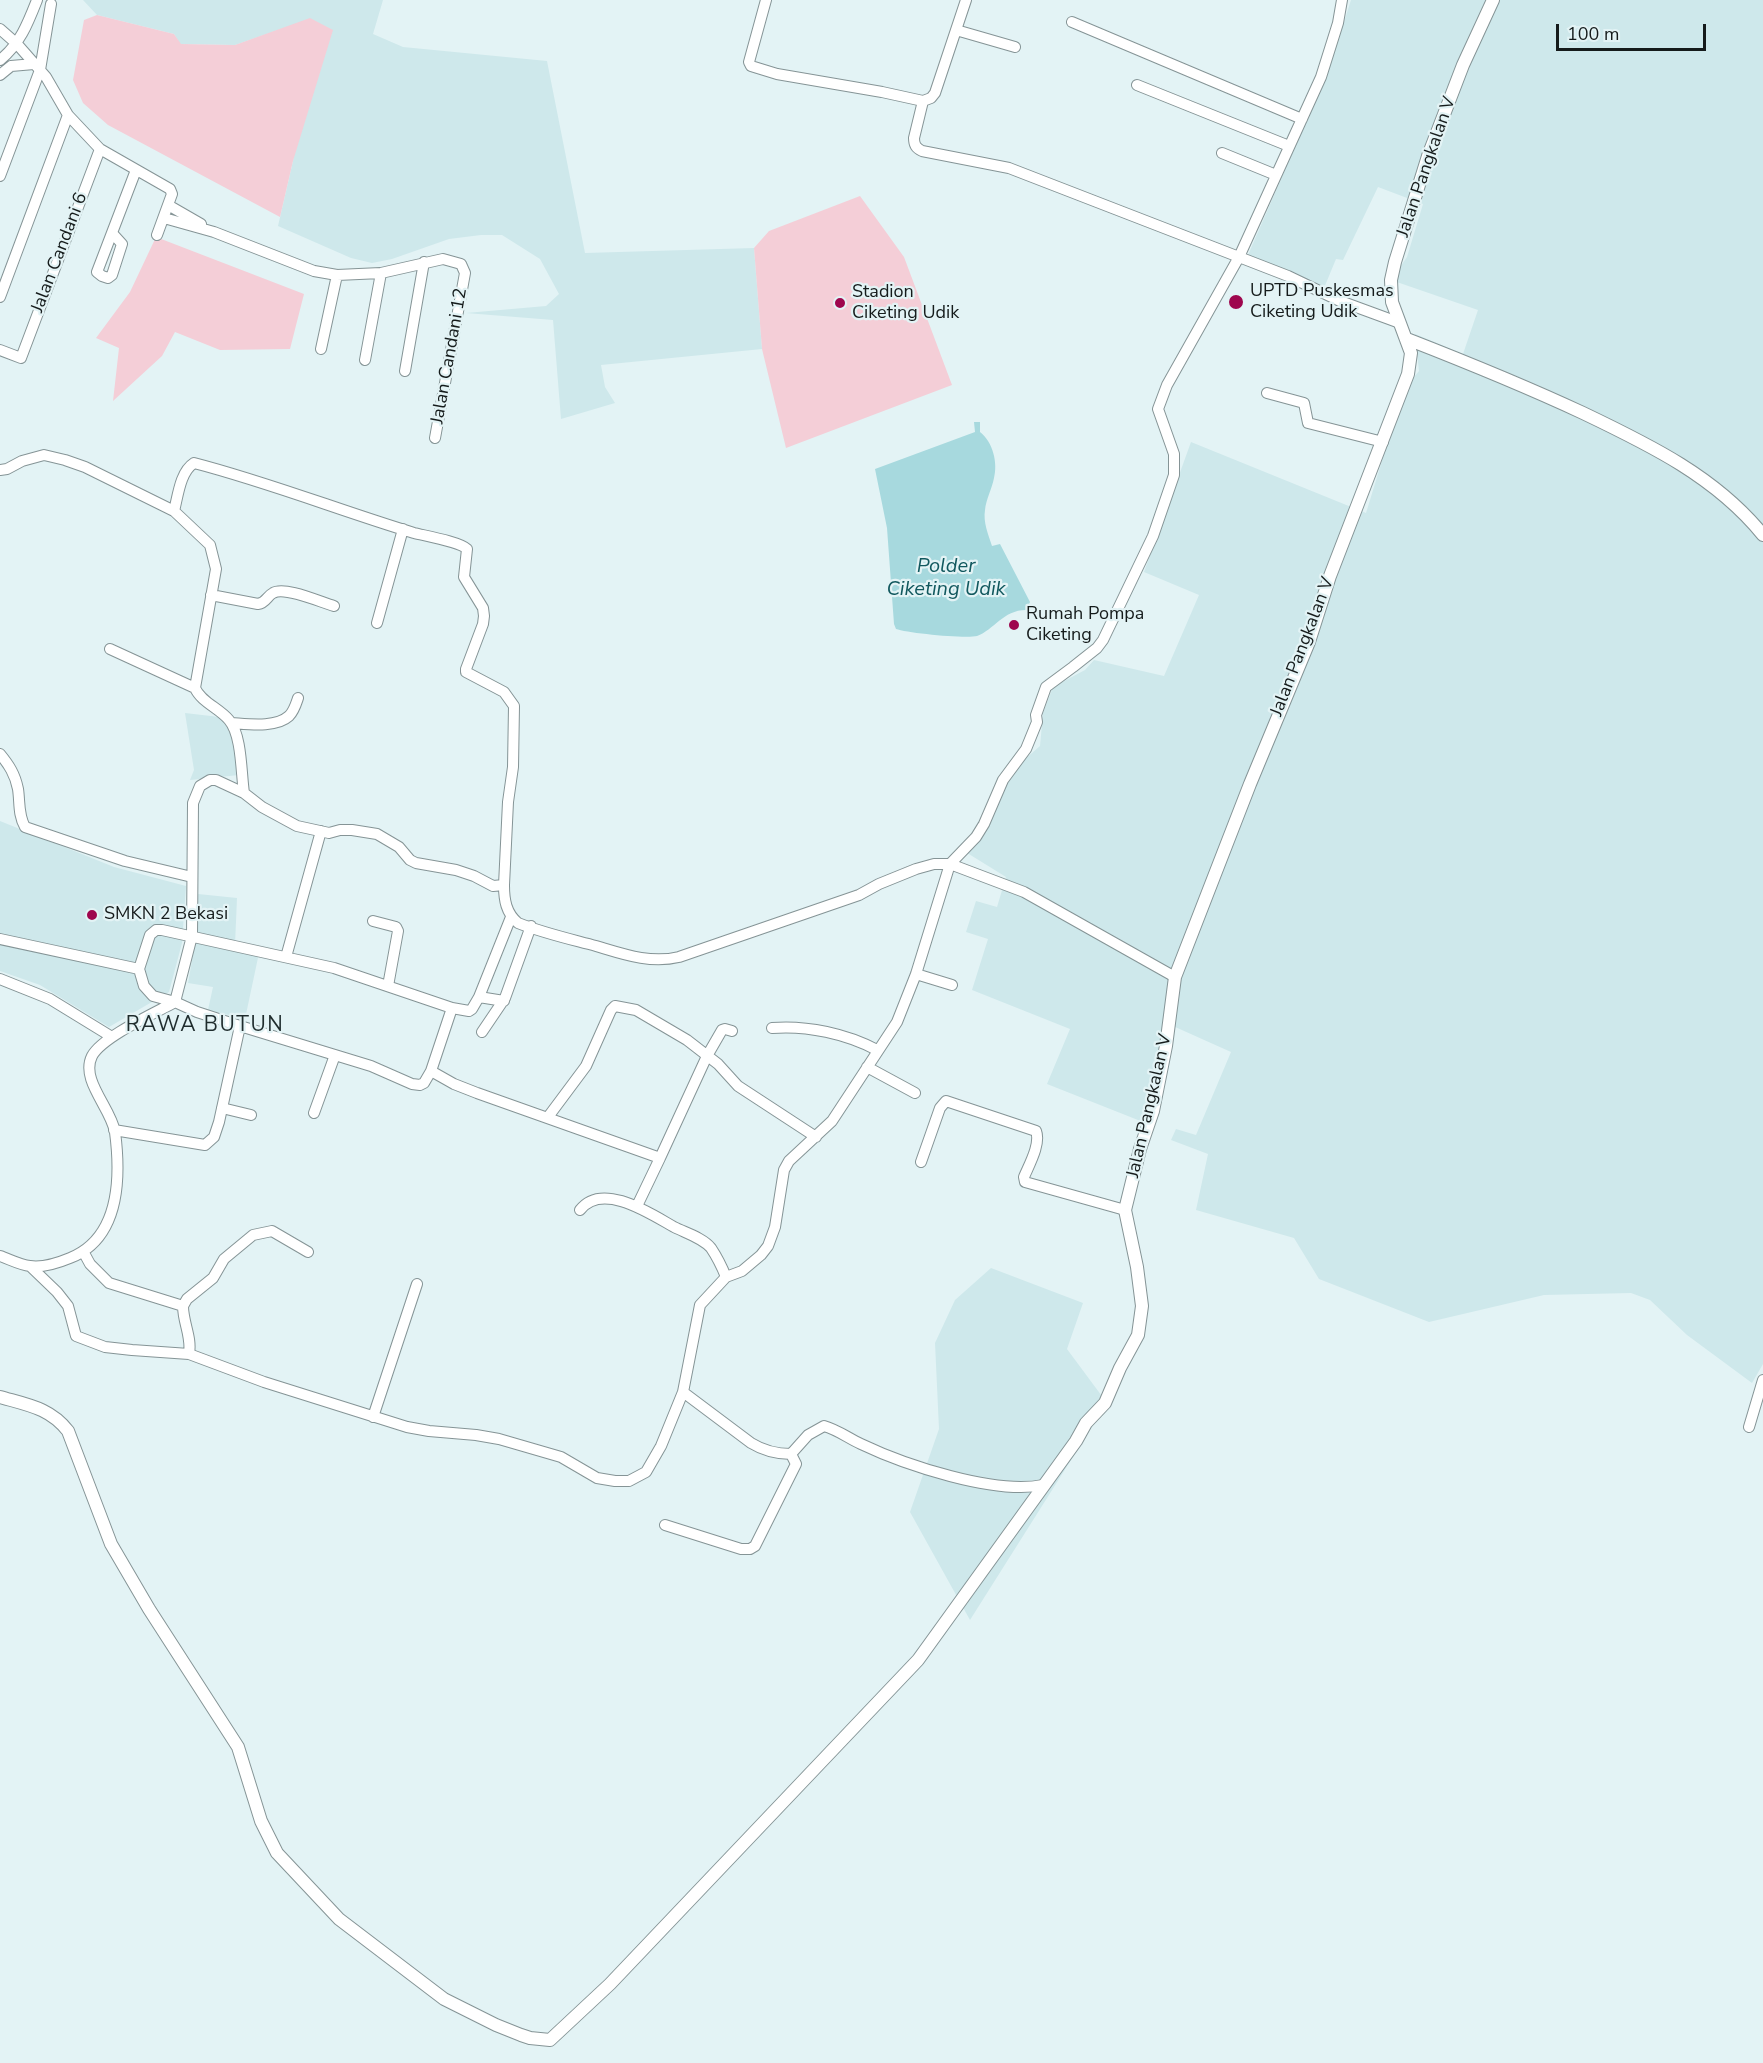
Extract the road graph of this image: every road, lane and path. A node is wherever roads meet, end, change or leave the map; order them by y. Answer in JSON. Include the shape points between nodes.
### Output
{"nodes":[{"id":1,"x":38,"y":0,"type":"edge"},
{"id":2,"x":766,"y":0,"type":"edge"},
{"id":3,"x":966,"y":0,"type":"edge"},
{"id":4,"x":1342,"y":0,"type":"edge"},
{"id":5,"x":1492,"y":0,"type":"edge"},
{"id":6,"x":51,"y":4,"type":"dead end"},
{"id":7,"x":1072,"y":22,"type":"dead end"},
{"id":8,"x":0,"y":29,"type":"edge"},
{"id":9,"x":956,"y":30,"type":"junction"},
{"id":10,"x":16,"y":44,"type":"junction"},
{"id":11,"x":1015,"y":47,"type":"dead end"},
{"id":12,"x":0,"y":60,"type":"edge"},
{"id":13,"x":37,"y":67,"type":"junction"},
{"id":14,"x":0,"y":75,"type":"edge"},
{"id":15,"x":1137,"y":85,"type":"dead end"},
{"id":16,"x":923,"y":102,"type":"junction"},
{"id":17,"x":68,"y":115,"type":"junction"},
{"id":18,"x":1302,"y":119,"type":"junction"},
{"id":19,"x":1289,"y":146,"type":"junction"},
{"id":20,"x":100,"y":149,"type":"junction"},
{"id":21,"x":1222,"y":153,"type":"dead end"},
{"id":22,"x":136,"y":171,"type":"junction"},
{"id":23,"x":1276,"y":175,"type":"junction"},
{"id":24,"x":0,"y":176,"type":"edge"},
{"id":25,"x":170,"y":199,"type":"junction"},
{"id":26,"x":164,"y":218,"type":"junction"},
{"id":27,"x":214,"y":232,"type":"junction"},
{"id":28,"x":112,"y":233,"type":"dead end"},
{"id":29,"x":158,"y":235,"type":"dead end"},
{"id":30,"x":1239,"y":257,"type":"junction"},
{"id":31,"x":424,"y":262,"type":"junction"},
{"id":32,"x":381,"y":273,"type":"junction"},
{"id":33,"x":337,"y":275,"type":"junction"},
{"id":34,"x":0,"y":297,"type":"edge"},
{"id":35,"x":1400,"y":323,"type":"junction"},
{"id":36,"x":1407,"y":339,"type":"junction"},
{"id":37,"x":321,"y":349,"type":"dead end"},
{"id":38,"x":0,"y":350,"type":"edge"},
{"id":39,"x":365,"y":360,"type":"dead end"},
{"id":40,"x":405,"y":371,"type":"dead end"},
{"id":41,"x":1267,"y":393,"type":"dead end"},
{"id":42,"x":435,"y":438,"type":"dead end"},
{"id":43,"x":1383,"y":442,"type":"junction"},
{"id":44,"x":0,"y":470,"type":"edge"},
{"id":45,"x":174,"y":511,"type":"junction"},
{"id":46,"x":403,"y":529,"type":"junction"},
{"id":47,"x":1763,"y":536,"type":"edge"},
{"id":48,"x":211,"y":595,"type":"junction"},
{"id":49,"x":334,"y":606,"type":"dead end"},
{"id":50,"x":377,"y":623,"type":"dead end"},
{"id":51,"x":110,"y":649,"type":"dead end"},
{"id":52,"x":195,"y":688,"type":"junction"},
{"id":53,"x":298,"y":698,"type":"dead end"},
{"id":54,"x":232,"y":723,"type":"junction"},
{"id":55,"x":0,"y":754,"type":"edge"},
{"id":56,"x":244,"y":793,"type":"junction"},
{"id":57,"x":321,"y":831,"type":"junction"},
{"id":58,"x":950,"y":864,"type":"junction"},
{"id":59,"x":192,"y":877,"type":"junction"},
{"id":60,"x":504,"y":885,"type":"junction"},
{"id":61,"x":511,"y":917,"type":"junction"},
{"id":62,"x":374,"y":921,"type":"dead end"},
{"id":63,"x":531,"y":926,"type":"junction"},
{"id":64,"x":192,"y":936,"type":"junction"},
{"id":65,"x":0,"y":939,"type":"edge"},
{"id":66,"x":285,"y":957,"type":"junction"},
{"id":67,"x":139,"y":969,"type":"junction"},
{"id":68,"x":916,"y":974,"type":"junction"},
{"id":69,"x":1175,"y":977,"type":"junction"},
{"id":70,"x":0,"y":979,"type":"edge"},
{"id":71,"x":388,"y":986,"type":"junction"},
{"id":72,"x":952,"y":986,"type":"dead end"},
{"id":73,"x":479,"y":997,"type":"junction"},
{"id":74,"x":504,"y":1001,"type":"junction"},
{"id":75,"x":175,"y":1002,"type":"junction"},
{"id":76,"x":452,"y":1008,"type":"junction"},
{"id":77,"x":240,"y":1026,"type":"junction"},
{"id":78,"x":772,"y":1028,"type":"dead end"},
{"id":79,"x":732,"y":1031,"type":"dead end"},
{"id":80,"x":482,"y":1032,"type":"dead end"},
{"id":81,"x":112,"y":1037,"type":"junction"},
{"id":82,"x":877,"y":1050,"type":"junction"},
{"id":83,"x":335,"y":1055,"type":"junction"},
{"id":84,"x":707,"y":1056,"type":"junction"},
{"id":85,"x":867,"y":1067,"type":"junction"},
{"id":86,"x":430,"y":1071,"type":"junction"},
{"id":87,"x":915,"y":1093,"type":"dead end"},
{"id":88,"x":222,"y":1108,"type":"junction"},
{"id":89,"x":314,"y":1113,"type":"dead end"},
{"id":90,"x":251,"y":1115,"type":"dead end"},
{"id":91,"x":548,"y":1117,"type":"junction"},
{"id":92,"x":114,"y":1130,"type":"junction"},
{"id":93,"x":816,"y":1137,"type":"junction"},
{"id":94,"x":660,"y":1158,"type":"junction"},
{"id":95,"x":921,"y":1162,"type":"dead end"},
{"id":96,"x":637,"y":1206,"type":"junction"},
{"id":97,"x":580,"y":1210,"type":"dead end"},
{"id":98,"x":1125,"y":1210,"type":"junction"},
{"id":99,"x":308,"y":1252,"type":"dead end"},
{"id":100,"x":84,"y":1253,"type":"junction"},
{"id":101,"x":0,"y":1256,"type":"edge"},
{"id":102,"x":30,"y":1266,"type":"junction"},
{"id":103,"x":726,"y":1277,"type":"junction"},
{"id":104,"x":417,"y":1284,"type":"dead end"},
{"id":105,"x":183,"y":1306,"type":"junction"},
{"id":106,"x":189,"y":1353,"type":"junction"},
{"id":107,"x":1762,"y":1385,"type":"edge"},
{"id":108,"x":683,"y":1392,"type":"junction"},
{"id":109,"x":0,"y":1396,"type":"edge"},
{"id":110,"x":373,"y":1417,"type":"junction"},
{"id":111,"x":1749,"y":1427,"type":"dead end"},
{"id":112,"x":791,"y":1454,"type":"junction"},
{"id":113,"x":1043,"y":1485,"type":"junction"},
{"id":114,"x":665,"y":1525,"type":"dead end"}],
"edges":[{"from":1,"to":10,"type":"street"},
{"from":2,"to":16,"type":"street","via":[[751,66]]},
{"from":3,"to":9,"type":"street"},
{"from":4,"to":18,"type":"street","via":[[1321,77]]},
{"from":5,"to":35,"type":"street","name":"Jalan Pangkalan V","via":[[1428,156],[1395,262],[1390,280],[1392,302]]},
{"from":6,"to":13,"type":"street"},
{"from":7,"to":18,"type":"street"},
{"from":8,"to":10,"type":"street"},
{"from":9,"to":11,"type":"street"},
{"from":9,"to":16,"type":"street","via":[[935,93]]},
{"from":10,"to":12,"type":"street"},
{"from":10,"to":13,"type":"street"},
{"from":13,"to":14,"type":"street","via":[[11,66]]},
{"from":13,"to":17,"type":"street"},
{"from":13,"to":24,"type":"street"},
{"from":15,"to":19,"type":"street"},
{"from":16,"to":30,"type":"street","via":[[914,138],[922,152],[1010,168]]},
{"from":17,"to":20,"type":"street"},
{"from":17,"to":34,"type":"street"},
{"from":18,"to":19,"type":"street"},
{"from":19,"to":23,"type":"street"},
{"from":20,"to":22,"type":"street"},
{"from":20,"to":38,"type":"street","name":"Jalan Candani 6","via":[[21,358]]},
{"from":21,"to":23,"type":"street"},
{"from":22,"to":25,"type":"street","via":[[170,189]]},
{"from":22,"to":28,"type":"street"},
{"from":23,"to":30,"type":"street"},
{"from":25,"to":26,"type":"street"},
{"from":25,"to":27,"type":"street"},
{"from":26,"to":27,"type":"street"},
{"from":26,"to":29,"type":"street"},
{"from":27,"to":33,"type":"street","via":[[314,272]]},
{"from":30,"to":35,"type":"street"},
{"from":30,"to":58,"type":"street","via":[[1159,403],[1159,414],[1174,454],[1174,475],[1153,536],[1119,608],[1097,648],[1046,687],[1026,749],[1003,780],[976,837]]},
{"from":31,"to":32,"type":"street"},
{"from":31,"to":40,"type":"street"},
{"from":31,"to":42,"type":"street","name":"Jalan Candani 12","via":[[443,259],[461,264],[465,273]]},
{"from":32,"to":33,"type":"street"},
{"from":32,"to":39,"type":"street"},
{"from":33,"to":37,"type":"street"},
{"from":35,"to":36,"type":"street","name":"Jalan Pangkalan V"},
{"from":36,"to":43,"type":"street","name":"Jalan Pangkalan V","via":[[1411,353],[1408,374]]},
{"from":36,"to":47,"type":"street","via":[[1542,393],[1665,454],[1722,492]]},
{"from":41,"to":43,"type":"street","via":[[1304,404],[1308,423]]},
{"from":43,"to":69,"type":"street","name":"Jalan Pangkalan V","via":[[1330,576],[1309,642]]},
{"from":44,"to":45,"type":"street","via":[[44,455],[85,468]]},
{"from":45,"to":46,"type":"street","via":[[185,472],[194,463]]},
{"from":45,"to":48,"type":"street","via":[[210,545],[216,568]]},
{"from":46,"to":50,"type":"street"},
{"from":46,"to":60,"type":"street","via":[[467,549],[464,577],[483,608],[483,624],[466,672],[504,692],[514,706]]},
{"from":48,"to":49,"type":"street","via":[[258,604],[273,592],[284,591]]},
{"from":48,"to":52,"type":"street"},
{"from":51,"to":52,"type":"street"},
{"from":52,"to":54,"type":"street"},
{"from":53,"to":54,"type":"street","via":[[292,713],[283,720],[255,726]]},
{"from":54,"to":56,"type":"street"},
{"from":55,"to":59,"type":"street","via":[[12,768],[25,827],[125,861]]},
{"from":56,"to":57,"type":"street","via":[[297,826]]},
{"from":56,"to":59,"type":"street","via":[[216,780],[200,786],[193,803]]},
{"from":57,"to":60,"type":"street","via":[[376,834],[416,863],[456,870],[493,886]]},
{"from":57,"to":66,"type":"street"},
{"from":58,"to":63,"type":"street","via":[[916,869],[859,895],[666,960],[630,956]]},
{"from":58,"to":68,"type":"street"},
{"from":58,"to":69,"type":"street","via":[[1024,892]]},
{"from":59,"to":64,"type":"street"},
{"from":60,"to":61,"type":"street","via":[[504,900]]},
{"from":61,"to":63,"type":"street"},
{"from":61,"to":73,"type":"street"},
{"from":62,"to":71,"type":"street","via":[[398,931]]},
{"from":63,"to":74,"type":"street"},
{"from":64,"to":66,"type":"street"},
{"from":64,"to":67,"type":"street","via":[[152,931]]},
{"from":64,"to":75,"type":"street"},
{"from":65,"to":67,"type":"street"},
{"from":66,"to":71,"type":"street"},
{"from":67,"to":75,"type":"street","via":[[147,990],[156,998]]},
{"from":68,"to":72,"type":"street"},
{"from":68,"to":82,"type":"street","via":[[897,1022]]},
{"from":69,"to":98,"type":"street","name":"Jalan Pangkalan V","via":[[1153,1111]]},
{"from":70,"to":81,"type":"street","via":[[50,999]]},
{"from":71,"to":76,"type":"street"},
{"from":73,"to":74,"type":"street"},
{"from":73,"to":76,"type":"street","via":[[469,1011]]},
{"from":74,"to":80,"type":"street"},
{"from":75,"to":77,"type":"street"},
{"from":75,"to":81,"type":"street"},
{"from":76,"to":86,"type":"street"},
{"from":77,"to":83,"type":"street"},
{"from":77,"to":88,"type":"street"},
{"from":78,"to":82,"type":"street","via":[[820,1031]]},
{"from":79,"to":84,"type":"street","via":[[722,1030]]},
{"from":81,"to":92,"type":"street","via":[[92,1056],[88,1075]]},
{"from":82,"to":85,"type":"street"},
{"from":83,"to":86,"type":"street","via":[[412,1084],[424,1083]]},
{"from":83,"to":89,"type":"street"},
{"from":84,"to":91,"type":"street","via":[[636,1010],[615,1006],[586,1066]]},
{"from":84,"to":93,"type":"street","via":[[738,1086]]},
{"from":84,"to":94,"type":"street"},
{"from":85,"to":87,"type":"street"},
{"from":85,"to":93,"type":"street","via":[[832,1121]]},
{"from":86,"to":91,"type":"street","via":[[477,1093]]},
{"from":88,"to":90,"type":"street"},
{"from":88,"to":92,"type":"street","via":[[214,1137],[204,1144]]},
{"from":91,"to":94,"type":"street"},
{"from":92,"to":100,"type":"street","via":[[117,1188],[110,1219]]},
{"from":93,"to":103,"type":"street","via":[[784,1170],[768,1246],[742,1271]]},
{"from":94,"to":96,"type":"street"},
{"from":95,"to":98,"type":"street","via":[[946,1101],[1036,1131],[1038,1136],[1025,1182]]},
{"from":96,"to":97,"type":"street","via":[[604,1199],[592,1200]]},
{"from":96,"to":103,"type":"street","via":[[710,1247]]},
{"from":98,"to":113,"type":"street","name":"Jalan Pangkalan V","via":[[1142,1306],[1138,1335],[1105,1403],[1086,1423]]},
{"from":99,"to":105,"type":"street","via":[[272,1231],[252,1235],[224,1259],[213,1278]]},
{"from":100,"to":102,"type":"street","via":[[56,1264]]},
{"from":100,"to":105,"type":"street","via":[[109,1283]]},
{"from":101,"to":102,"type":"street"},
{"from":102,"to":106,"type":"street","via":[[68,1306],[76,1336],[105,1347]]},
{"from":103,"to":108,"type":"street","via":[[700,1305]]},
{"from":104,"to":110,"type":"street"},
{"from":105,"to":106,"type":"street"},
{"from":106,"to":110,"type":"street"},
{"from":107,"to":111,"type":"street"},
{"from":108,"to":110,"type":"street","via":[[662,1446],[646,1472],[630,1481],[597,1478],[561,1456],[499,1439],[429,1431]]},
{"from":108,"to":112,"type":"street","via":[[761,1449]]},
{"from":109,"to":113,"type":"street","name":"Jalan Pangkalan V","via":[[46,1411],[68,1431],[111,1544],[238,1747],[261,1821],[277,1853],[339,1919],[444,1999],[496,2025],[530,2038],[550,2040],[610,1984],[918,1660]]},
{"from":112,"to":113,"type":"street","via":[[808,1435],[824,1426],[933,1472],[1019,1488]]},
{"from":112,"to":114,"type":"street","via":[[796,1464],[750,1549]]}]}
